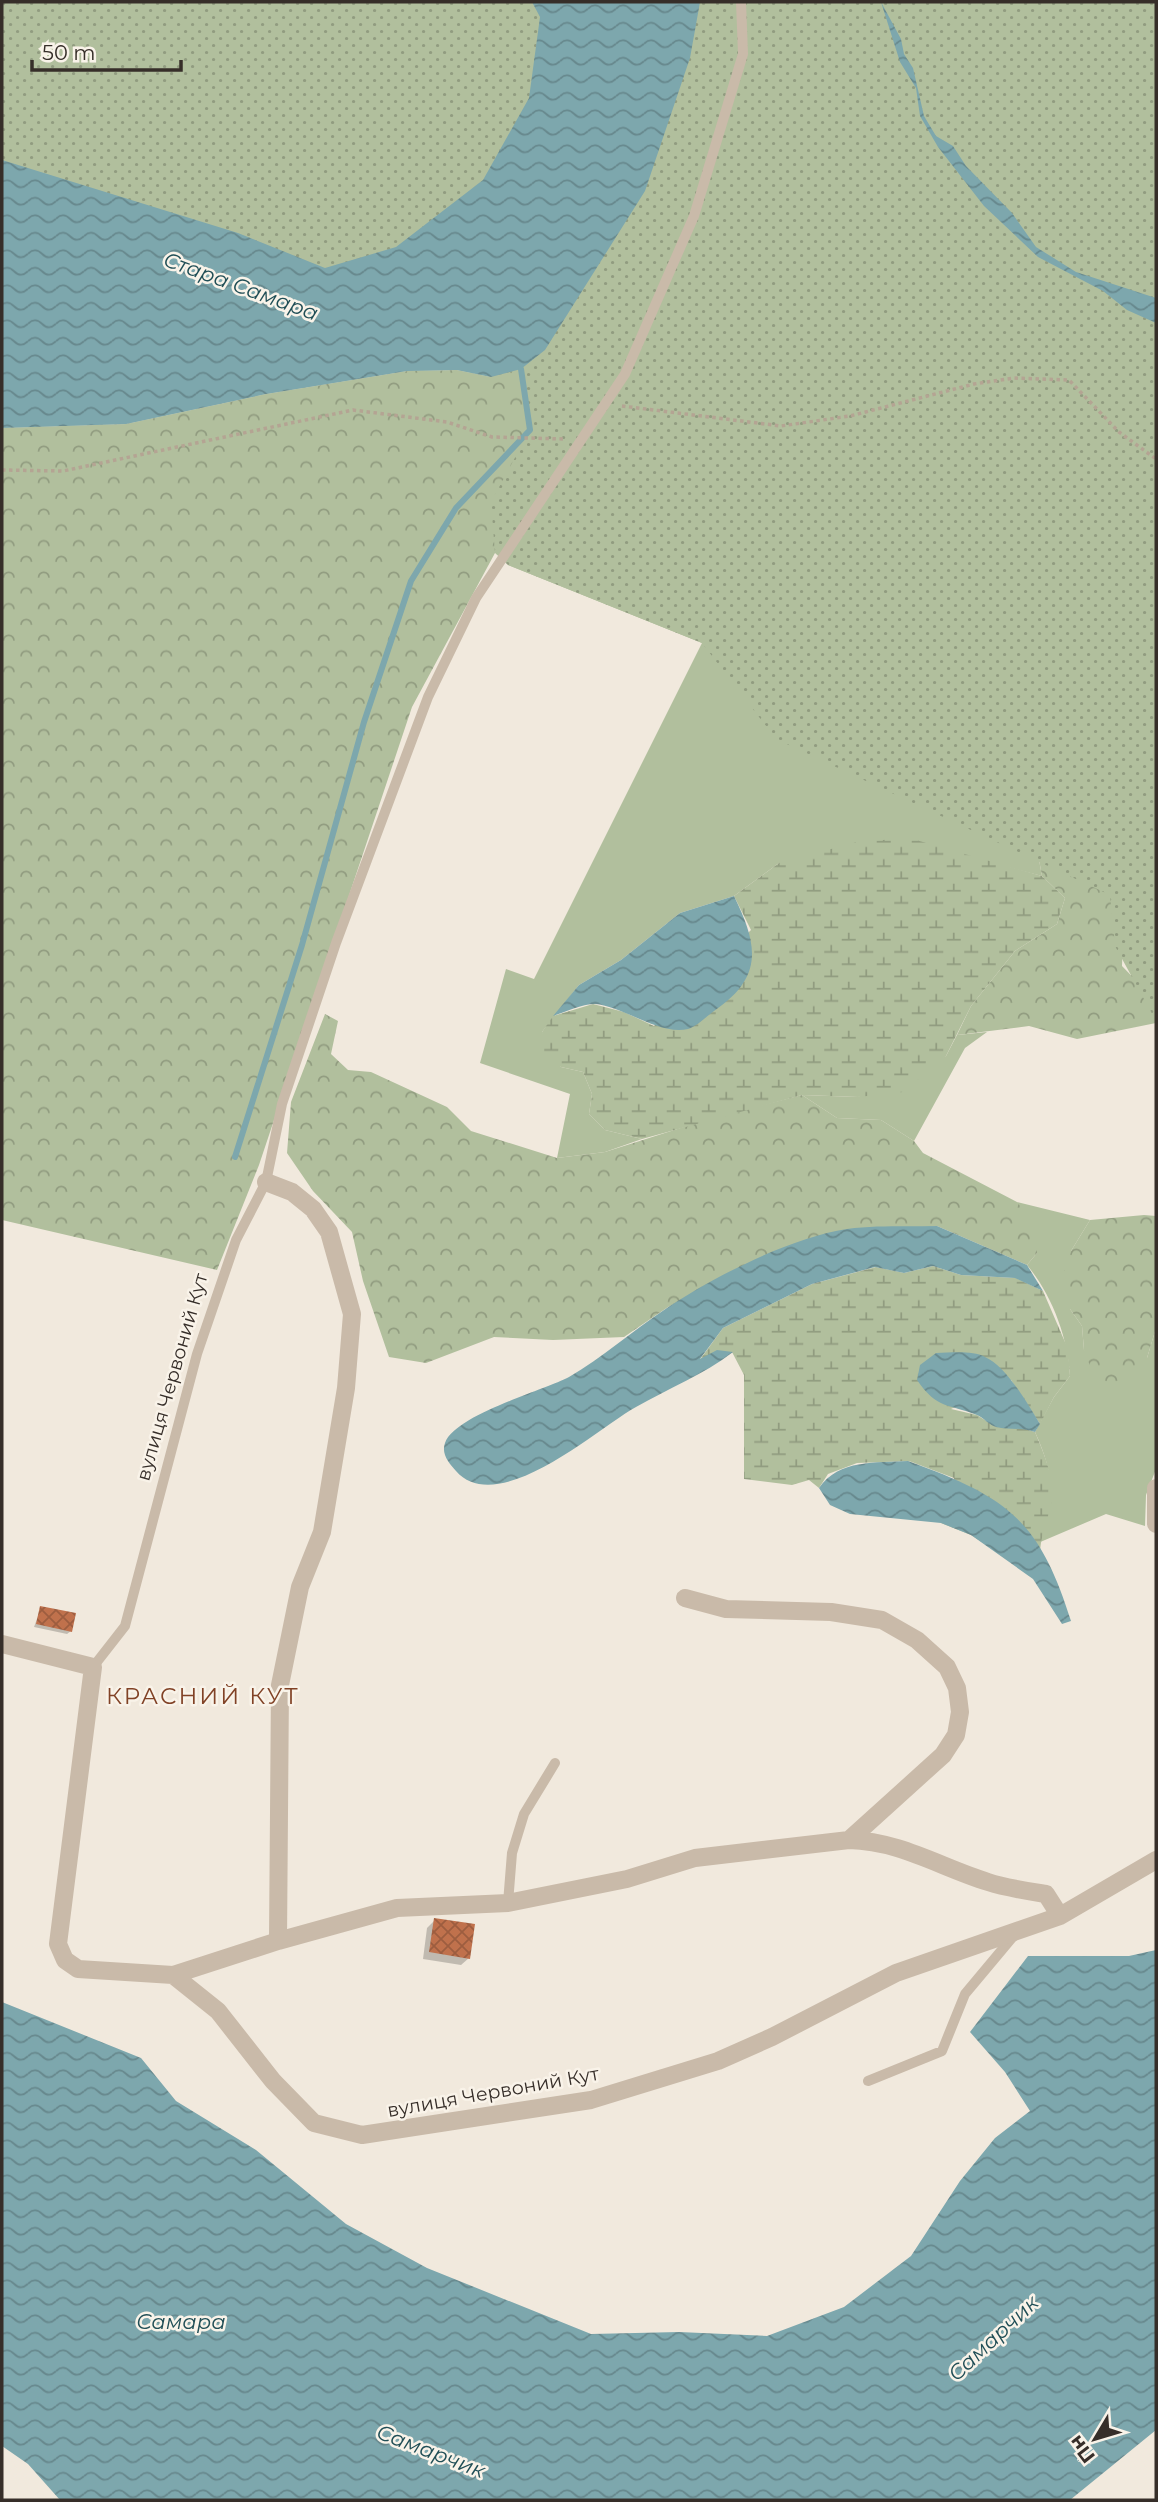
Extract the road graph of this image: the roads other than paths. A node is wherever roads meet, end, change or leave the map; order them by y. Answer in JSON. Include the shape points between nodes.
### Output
{"nodes":[{"id":1,"x":741,"y":2,"type":"edge"},
{"id":2,"x":266,"y":1182,"type":"junction"},
{"id":3,"x":1156,"y":1488,"type":"edge"},
{"id":4,"x":1156,"y":1524,"type":"edge"},
{"id":5,"x":685,"y":1598,"type":"dead end"},
{"id":6,"x":2,"y":1644,"type":"edge"},
{"id":7,"x":93,"y":1667,"type":"junction"},
{"id":8,"x":555,"y":1763,"type":"dead end"},
{"id":9,"x":849,"y":1840,"type":"junction"},
{"id":10,"x":1156,"y":1860,"type":"edge"},
{"id":11,"x":508,"y":1903,"type":"junction"},
{"id":12,"x":1060,"y":1916,"type":"junction"},
{"id":13,"x":1018,"y":1931,"type":"junction"},
{"id":14,"x":278,"y":1941,"type":"junction"},
{"id":15,"x":173,"y":1975,"type":"junction"},
{"id":16,"x":868,"y":2081,"type":"dead end"}],
"edges":[{"from":1,"to":2,"type":"lane","name":"вулиця Червоний Кут","via":[[743,54],[694,216],[625,374],[476,598],[428,697],[336,943],[282,1104]]},
{"from":2,"to":7,"type":"lane","name":"вулиця Червоний Кут","via":[[236,1240],[197,1354],[125,1626]]},
{"from":2,"to":14,"type":"street","via":[[292,1192],[313,1209],[328,1232],[352,1314],[346,1388],[322,1532],[300,1587],[280,1685]]},
{"from":3,"to":4,"type":"street"},
{"from":5,"to":9,"type":"street","via":[[726,1609],[831,1612],[882,1620],[917,1640],[947,1667],[957,1688],[960,1712],[956,1735],[943,1755]]},
{"from":6,"to":7,"type":"street"},
{"from":7,"to":15,"type":"street","via":[[58,1944],[65,1959],[78,1969]]},
{"from":8,"to":11,"type":"lane","via":[[524,1814],[512,1853]]},
{"from":9,"to":11,"type":"street","via":[[695,1858],[627,1879]]},
{"from":9,"to":12,"type":"street","via":[[874,1840],[988,1883],[1046,1894]]},
{"from":10,"to":12,"type":"street","name":"вулиця Червоний Кут"},
{"from":11,"to":14,"type":"street","via":[[397,1908]]},
{"from":12,"to":13,"type":"street","name":"вулиця Червоний Кут"},
{"from":13,"to":15,"type":"street","name":"вулиця Червоний Кут","via":[[896,1973],[772,2037],[661,2079],[591,2100],[362,2135],[314,2123],[273,2081],[218,2011]]},
{"from":13,"to":16,"type":"lane","via":[[965,1994],[942,2051]]},
{"from":14,"to":15,"type":"street"}]}
